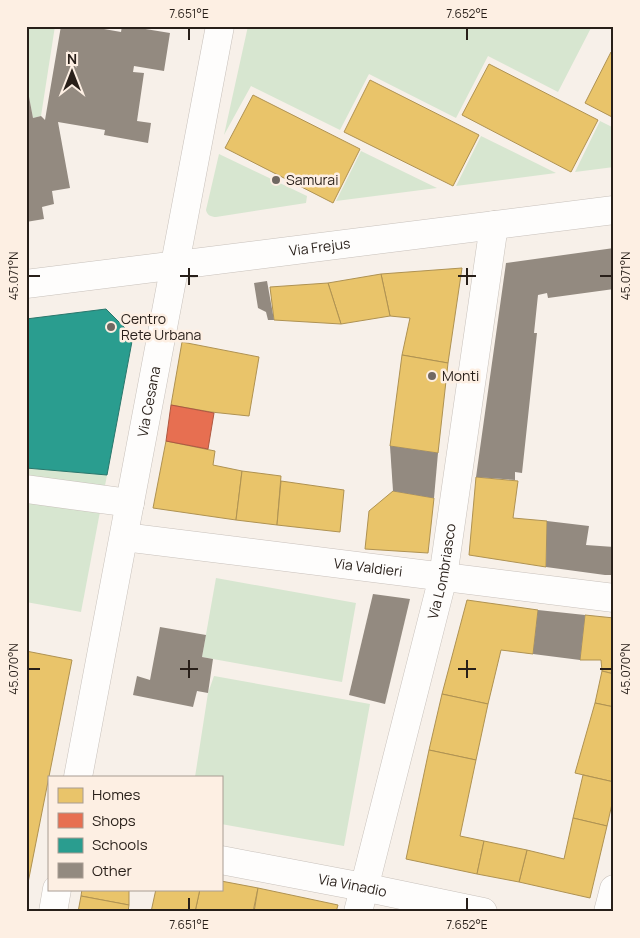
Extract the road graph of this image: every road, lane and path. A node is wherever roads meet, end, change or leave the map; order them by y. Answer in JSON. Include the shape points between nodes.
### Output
{"nodes":[{"id":1,"x":220,"y":26,"type":"edge"},
{"id":2,"x":614,"y":210,"type":"edge"},
{"id":3,"x":494,"y":225,"type":"junction"},
{"id":4,"x":174,"y":265,"type":"junction"},
{"id":5,"x":26,"y":284,"type":"edge"},
{"id":6,"x":26,"y":489,"type":"edge"},
{"id":7,"x":130,"y":502,"type":"junction"},
{"id":8,"x":124,"y":537,"type":"junction"},
{"id":9,"x":443,"y":577,"type":"junction"},
{"id":10,"x":614,"y":598,"type":"edge"},
{"id":11,"x":78,"y":776,"type":"edge"},
{"id":12,"x":222,"y":860,"type":"edge"},
{"id":13,"x":614,"y":889,"type":"edge"},
{"id":14,"x":57,"y":890,"type":"edge"},
{"id":15,"x":360,"y":899,"type":"edge"},
{"id":16,"x":53,"y":912,"type":"edge"},
{"id":17,"x":483,"y":912,"type":"edge"},
{"id":18,"x":608,"y":912,"type":"edge"}],
"edges":[{"from":1,"to":4,"type":"street","name":"Via Cesana"},
{"from":2,"to":3,"type":"street","name":"Via Frejus"},
{"from":3,"to":4,"type":"street","name":"Via Frejus"},
{"from":3,"to":9,"type":"street","name":"Via Lombriasco"},
{"from":4,"to":5,"type":"street","name":"Via Frejus"},
{"from":4,"to":7,"type":"street","name":"Via Cesana"},
{"from":6,"to":7,"type":"street"},
{"from":7,"to":8,"type":"street","name":"Via Cesana"},
{"from":8,"to":9,"type":"street","name":"Via Valdieri"},
{"from":8,"to":11,"type":"street","name":"Via Cesana"},
{"from":9,"to":10,"type":"street","name":"Via Valdieri"},
{"from":9,"to":15,"type":"street","name":"Via Lombriasco"},
{"from":12,"to":15,"type":"street","name":"Via Vinadio"},
{"from":13,"to":18,"type":"street"},
{"from":14,"to":16,"type":"street"},
{"from":15,"to":17,"type":"street","name":"Via Vinadio"}]}
